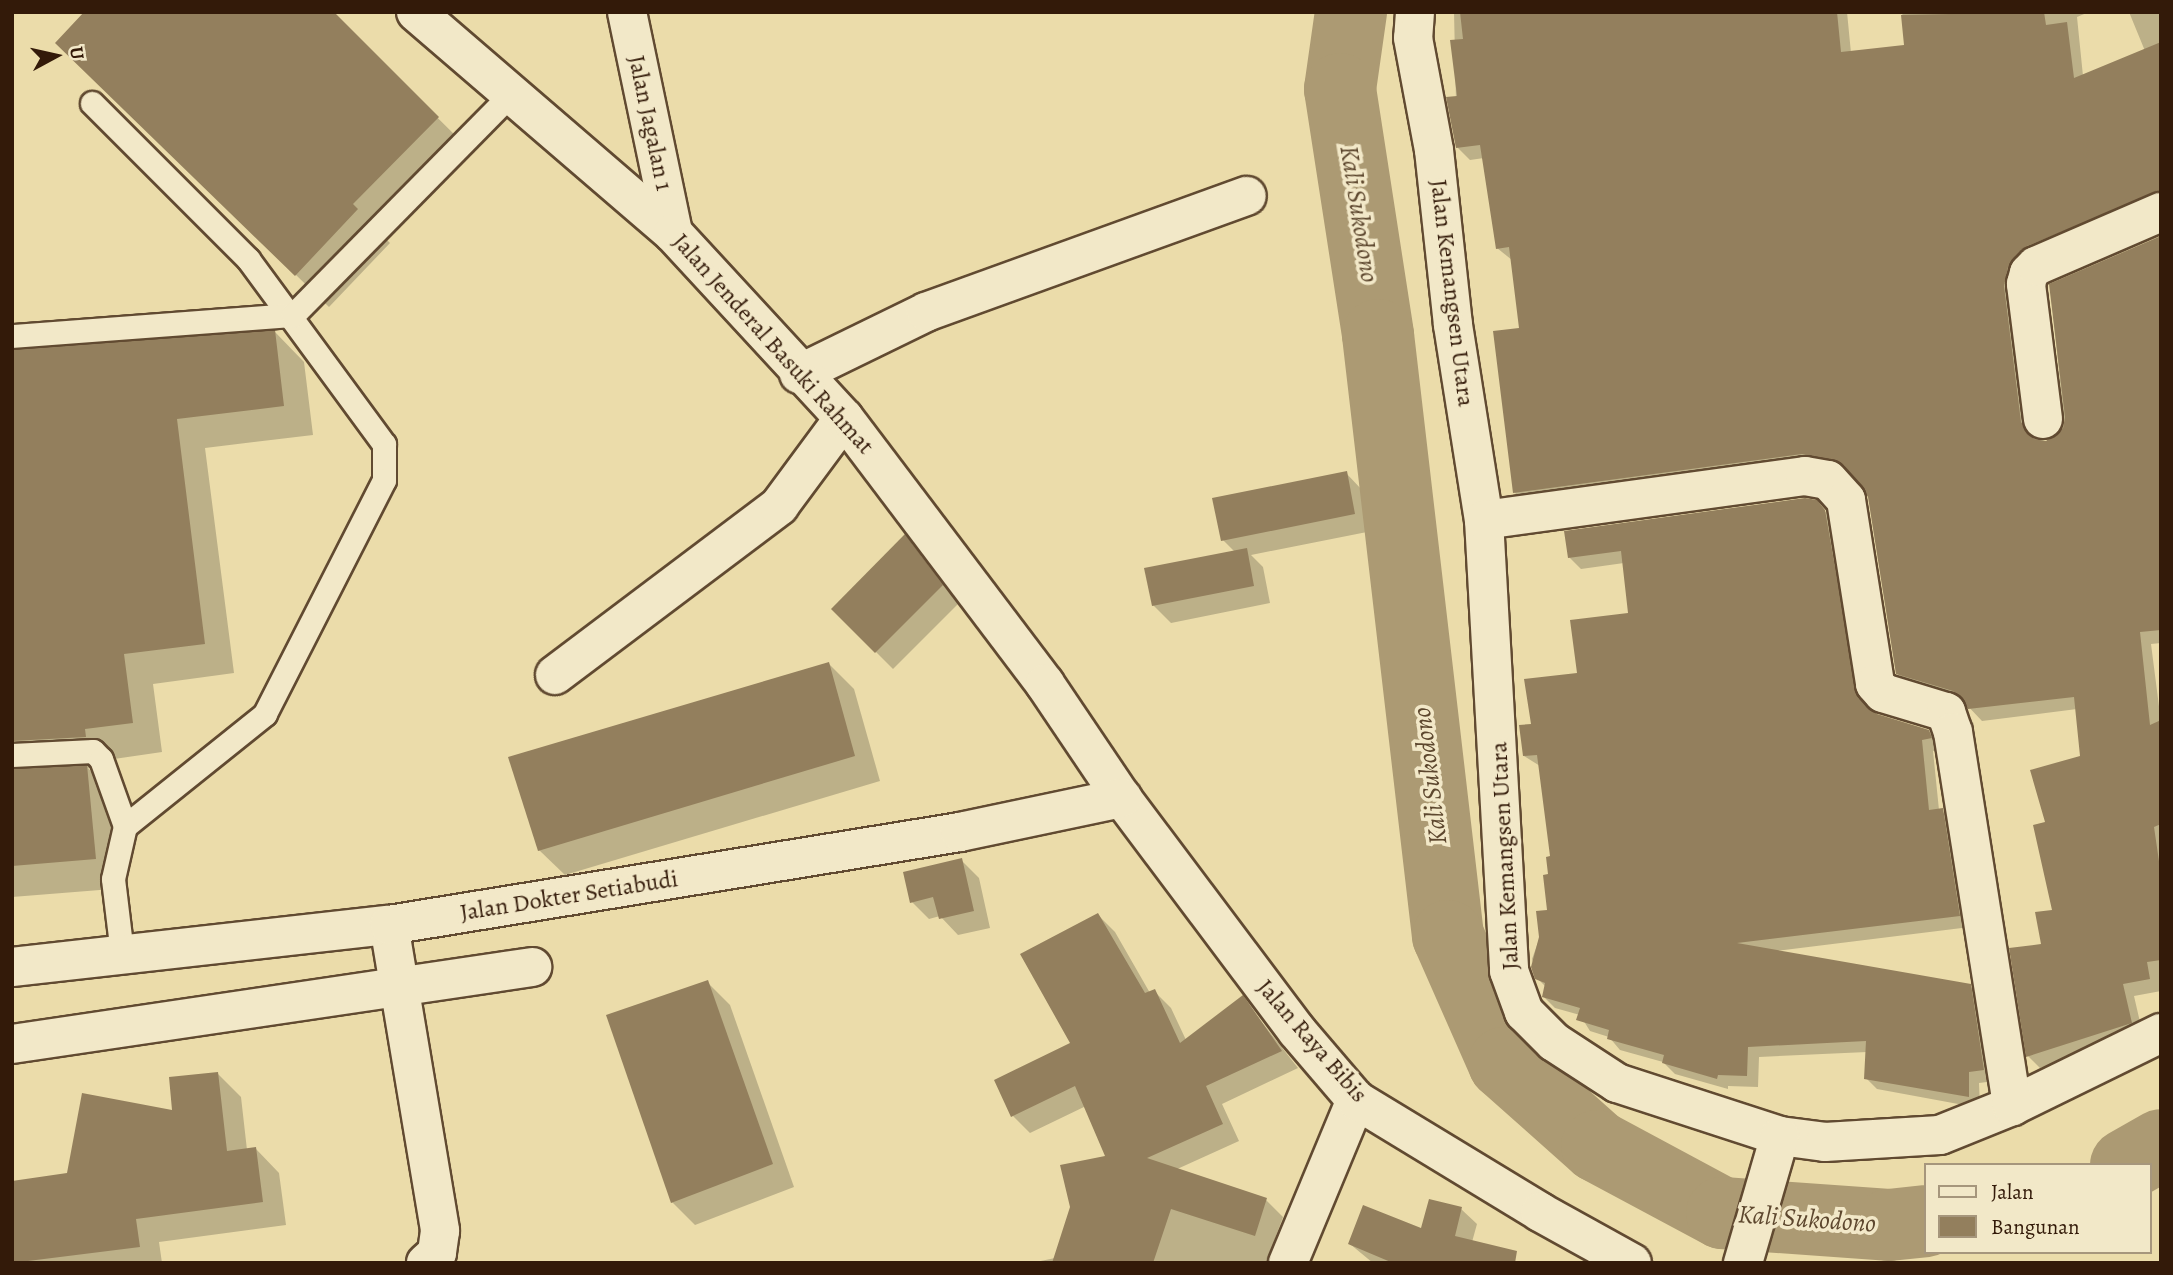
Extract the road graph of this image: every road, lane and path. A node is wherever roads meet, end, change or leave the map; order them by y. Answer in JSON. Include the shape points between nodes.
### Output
{"nodes":[{"id":1,"x":416,"y":12,"type":"edge"},
{"id":2,"x":626,"y":12,"type":"edge"},
{"id":3,"x":1415,"y":12,"type":"edge"},
{"id":4,"x":509,"y":96,"type":"junction"},
{"id":5,"x":92,"y":103,"type":"dead end"},
{"id":6,"x":1247,"y":196,"type":"dead end"},
{"id":7,"x":2161,"y":212,"type":"edge"},
{"id":8,"x":673,"y":233,"type":"junction"},
{"id":9,"x":293,"y":315,"type":"junction"},
{"id":10,"x":12,"y":336,"type":"edge"},
{"id":11,"x":799,"y":374,"type":"junction"},
{"id":12,"x":844,"y":418,"type":"junction"},
{"id":13,"x":2043,"y":419,"type":"dead end"},
{"id":14,"x":1484,"y":520,"type":"junction"},
{"id":15,"x":555,"y":675,"type":"dead end"},
{"id":16,"x":12,"y":755,"type":"edge"},
{"id":17,"x":1122,"y":797,"type":"junction"},
{"id":18,"x":125,"y":826,"type":"junction"},
{"id":19,"x":389,"y":925,"type":"junction"},
{"id":20,"x":122,"y":953,"type":"junction"},
{"id":21,"x":12,"y":967,"type":"edge"},
{"id":22,"x":532,"y":968,"type":"dead end"},
{"id":23,"x":399,"y":987,"type":"junction"},
{"id":24,"x":2161,"y":1033,"type":"edge"},
{"id":25,"x":12,"y":1044,"type":"edge"},
{"id":26,"x":1356,"y":1100,"type":"junction"},
{"id":27,"x":2012,"y":1106,"type":"junction"},
{"id":28,"x":1777,"y":1146,"type":"junction"},
{"id":29,"x":1746,"y":1254,"type":"edge"},
{"id":30,"x":426,"y":1263,"type":"edge"},
{"id":31,"x":1288,"y":1263,"type":"edge"},
{"id":32,"x":1632,"y":1263,"type":"edge"}],
"edges":[{"from":1,"to":4,"type":"street","name":"Jalan Jenderal Basuki Rahmat"},
{"from":2,"to":8,"type":"street","name":"Jalan Jagalan 1"},
{"from":3,"to":14,"type":"street","name":"Jalan Kemangsen Utara","via":[[1413,38],[1434,150]]},
{"from":4,"to":8,"type":"street","name":"Jalan Jenderal Basuki Rahmat"},
{"from":4,"to":9,"type":"lane"},
{"from":5,"to":9,"type":"lane","via":[[248,259]]},
{"from":6,"to":11,"type":"street","via":[[926,312]]},
{"from":7,"to":13,"type":"street","via":[[2029,273],[2025,284]]},
{"from":8,"to":11,"type":"street","name":"Jalan Jenderal Basuki Rahmat"},
{"from":9,"to":10,"type":"lane"},
{"from":9,"to":18,"type":"lane","via":[[372,422],[384,444],[384,480],[265,714]]},
{"from":11,"to":12,"type":"street","name":"Jalan Jenderal Basuki Rahmat"},
{"from":12,"to":15,"type":"street","via":[[779,506]]},
{"from":12,"to":17,"type":"street","name":"Jalan Jenderal Basuki Rahmat","via":[[1076,728]]},
{"from":14,"to":27,"type":"street","via":[[1805,476],[1828,480],[1846,500],[1875,684],[1883,693],[1946,712],[1953,732]]},
{"from":14,"to":28,"type":"street","name":"Jalan Kemangsen Utara","via":[[1509,971],[1524,1012],[1554,1042],[1617,1083]]},
{"from":16,"to":18,"type":"lane","via":[[93,751],[102,759]]},
{"from":17,"to":19,"type":"street","name":"Jalan Dokter Setiabudi","via":[[960,832]]},
{"from":17,"to":26,"type":"street","name":"Jalan Raya Bibis","via":[[1297,1031]]},
{"from":18,"to":20,"type":"lane","via":[[113,879]]},
{"from":19,"to":20,"type":"street","name":"Jalan Dokter Setiabudi"},
{"from":19,"to":23,"type":"street"},
{"from":20,"to":21,"type":"street","name":"Jalan Dokter Setiabudi"},
{"from":22,"to":23,"type":"street"},
{"from":23,"to":25,"type":"street"},
{"from":23,"to":30,"type":"street","via":[[440,1231],[437,1253]]},
{"from":24,"to":27,"type":"street","name":"Jalan Kemangsen Utara"},
{"from":26,"to":31,"type":"street"},
{"from":26,"to":32,"type":"street","name":"Jalan Raya Bibis"},
{"from":27,"to":28,"type":"street","name":"Jalan Kemangsen Utara","via":[[1940,1135]]},
{"from":28,"to":29,"type":"street"}]}
